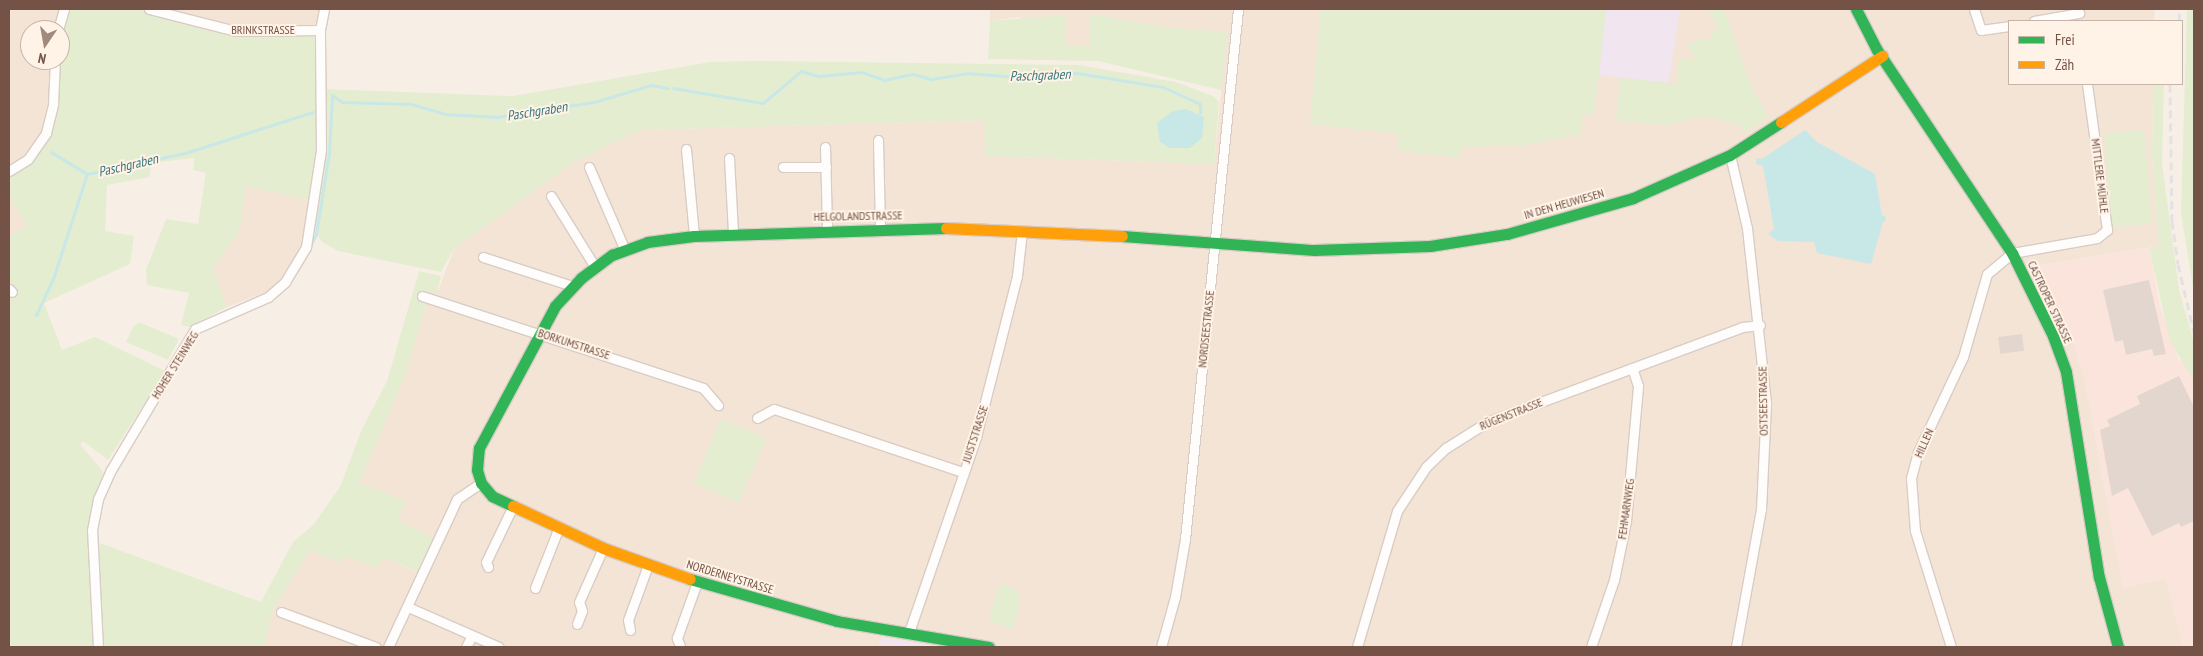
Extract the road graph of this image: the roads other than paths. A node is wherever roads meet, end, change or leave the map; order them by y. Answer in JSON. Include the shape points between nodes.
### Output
{"nodes":[{"id":1,"x":149,"y":9,"type":"edge"},
{"id":2,"x":324,"y":9,"type":"edge"},
{"id":3,"x":1238,"y":9,"type":"edge"},
{"id":4,"x":1856,"y":9,"type":"edge"},
{"id":5,"x":1974,"y":9,"type":"edge"},
{"id":6,"x":2079,"y":14,"type":"edge"},
{"id":7,"x":2040,"y":20,"type":"edge"},
{"id":8,"x":2008,"y":26,"type":"edge"},
{"id":9,"x":320,"y":30,"type":"junction"},
{"id":10,"x":1882,"y":56,"type":"junction"},
{"id":11,"x":54,"y":70,"type":"edge"},
{"id":12,"x":2087,"y":85,"type":"edge"},
{"id":13,"x":878,"y":140,"type":"dead end"},
{"id":14,"x":825,"y":147,"type":"dead end"},
{"id":15,"x":686,"y":149,"type":"dead end"},
{"id":16,"x":1730,"y":155,"type":"junction"},
{"id":17,"x":729,"y":158,"type":"dead end"},
{"id":18,"x":589,"y":167,"type":"dead end"},
{"id":19,"x":783,"y":167,"type":"dead end"},
{"id":20,"x":826,"y":167,"type":"junction"},
{"id":21,"x":9,"y":171,"type":"edge"},
{"id":22,"x":551,"y":196,"type":"dead end"},
{"id":23,"x":880,"y":229,"type":"junction"},
{"id":24,"x":827,"y":230,"type":"junction"},
{"id":25,"x":1022,"y":231,"type":"junction"},
{"id":26,"x":733,"y":232,"type":"junction"},
{"id":27,"x":694,"y":236,"type":"junction"},
{"id":28,"x":1216,"y":240,"type":"junction"},
{"id":29,"x":625,"y":250,"type":"junction"},
{"id":30,"x":2012,"y":253,"type":"junction"},
{"id":31,"x":483,"y":257,"type":"dead end"},
{"id":32,"x":595,"y":267,"type":"junction"},
{"id":33,"x":572,"y":286,"type":"junction"},
{"id":34,"x":422,"y":296,"type":"dead end"},
{"id":35,"x":1760,"y":325,"type":"junction"},
{"id":36,"x":540,"y":333,"type":"junction"},
{"id":37,"x":1632,"y":368,"type":"junction"},
{"id":38,"x":718,"y":405,"type":"dead end"},
{"id":39,"x":757,"y":418,"type":"dead end"},
{"id":40,"x":962,"y":472,"type":"junction"},
{"id":41,"x":481,"y":483,"type":"junction"},
{"id":42,"x":513,"y":506,"type":"junction"},
{"id":43,"x":559,"y":526,"type":"junction"},
{"id":44,"x":603,"y":548,"type":"junction"},
{"id":45,"x":648,"y":565,"type":"junction"},
{"id":46,"x":488,"y":567,"type":"dead end"},
{"id":47,"x":697,"y":582,"type":"junction"},
{"id":48,"x":535,"y":588,"type":"dead end"},
{"id":49,"x":408,"y":607,"type":"junction"},
{"id":50,"x":281,"y":612,"type":"dead end"},
{"id":51,"x":577,"y":624,"type":"dead end"},
{"id":52,"x":630,"y":630,"type":"dead end"},
{"id":53,"x":909,"y":632,"type":"junction"},
{"id":54,"x":472,"y":635,"type":"junction"},
{"id":55,"x":680,"y":646,"type":"edge"},
{"id":56,"x":98,"y":647,"type":"edge"},
{"id":57,"x":376,"y":647,"type":"edge"},
{"id":58,"x":388,"y":647,"type":"edge"},
{"id":59,"x":466,"y":647,"type":"edge"},
{"id":60,"x":499,"y":647,"type":"edge"},
{"id":61,"x":989,"y":647,"type":"edge"},
{"id":62,"x":1162,"y":647,"type":"edge"},
{"id":63,"x":1357,"y":647,"type":"edge"},
{"id":64,"x":1591,"y":647,"type":"edge"},
{"id":65,"x":1736,"y":647,"type":"edge"},
{"id":66,"x":1951,"y":647,"type":"edge"},
{"id":67,"x":2118,"y":647,"type":"edge"}],
"edges":[{"from":1,"to":9,"type":"street","name":"BRINKSTRASSE","via":[[236,31]]},
{"from":2,"to":9,"type":"street","name":"HOHER STEINWEG"},
{"from":3,"to":28,"type":"street","name":"NORDSEESTRASSE"},
{"from":4,"to":10,"type":"street","name":"CASTROPER STRASSE"},
{"from":5,"to":8,"type":"street","via":[[1981,30]]},
{"from":6,"to":7,"type":"street"},
{"from":9,"to":56,"type":"street","name":"HOHER STEINWEG","via":[[321,150],[306,247],[285,282],[268,297],[195,330],[111,470],[98,499],[92,530]]},
{"from":10,"to":16,"type":"street","name":"IN DEN HEUWIESEN"},
{"from":10,"to":30,"type":"street","name":"CASTROPER STRASSE"},
{"from":11,"to":21,"type":"street","via":[[52,109],[46,133],[28,159]]},
{"from":12,"to":30,"type":"street","name":"MITTLERE MÜHLE","via":[[2107,230],[2097,238]]},
{"from":13,"to":23,"type":"street"},
{"from":14,"to":20,"type":"street"},
{"from":15,"to":27,"type":"street"},
{"from":16,"to":28,"type":"street","name":"IN DEN HEUWIESEN","via":[[1633,198],[1522,231],[1466,241],[1314,250]]},
{"from":16,"to":35,"type":"street","name":"OSTSEESTRASSE","via":[[1747,228]]},
{"from":17,"to":26,"type":"street"},
{"from":18,"to":29,"type":"street"},
{"from":19,"to":20,"type":"street"},
{"from":20,"to":24,"type":"street"},
{"from":22,"to":32,"type":"street"},
{"from":23,"to":24,"type":"street","name":"HELGOLANDSTRASSE"},
{"from":23,"to":25,"type":"street","name":"HELGOLANDSTRASSE"},
{"from":24,"to":26,"type":"street","name":"HELGOLANDSTRASSE"},
{"from":25,"to":28,"type":"street","name":"HELGOLANDSTRASSE"},
{"from":25,"to":40,"type":"street","name":"JUISTSTRASSE","via":[[1010,305],[976,437]]},
{"from":26,"to":27,"type":"street","name":"HELGOLANDSTRASSE"},
{"from":27,"to":29,"type":"street","name":"HELGOLANDSTRASSE","via":[[647,242]]},
{"from":28,"to":62,"type":"street","name":"NORDSEESTRASSE","via":[[1184,539],[1175,597]]},
{"from":29,"to":32,"type":"street","name":"HELGOLANDSTRASSE"},
{"from":30,"to":66,"type":"street","name":"HILLEN","via":[[1987,274],[1963,357],[1918,452],[1911,478],[1914,530]]},
{"from":30,"to":67,"type":"street","name":"CASTROPER STRASSE","via":[[2050,328],[2066,372],[2099,577]]},
{"from":31,"to":33,"type":"street"},
{"from":32,"to":33,"type":"street","name":"HELGOLANDSTRASSE"},
{"from":33,"to":36,"type":"street","name":"HELGOLANDSTRASSE"},
{"from":34,"to":36,"type":"street","name":"BORKUMSTRASSE"},
{"from":35,"to":37,"type":"street","name":"RÜGENSTRASSE","via":[[1742,327]]},
{"from":35,"to":65,"type":"street","name":"OSTSEESTRASSE","via":[[1766,404],[1761,509]]},
{"from":36,"to":38,"type":"street","name":"BORKUMSTRASSE","via":[[704,388]]},
{"from":36,"to":41,"type":"street","via":[[480,448],[476,459]]},
{"from":37,"to":63,"type":"street","name":"RÜGENSTRASSE","via":[[1486,422],[1447,447],[1426,467],[1397,512]]},
{"from":37,"to":64,"type":"street","name":"FEHMARNWEG","via":[[1638,386],[1626,521],[1614,580]]},
{"from":39,"to":40,"type":"street","via":[[774,410]]},
{"from":40,"to":53,"type":"street","name":"JUISTSTRASSE"},
{"from":41,"to":42,"type":"street","name":"NORDERNEYSTRASSE","via":[[492,496]]},
{"from":41,"to":49,"type":"street","via":[[457,499]]},
{"from":42,"to":43,"type":"street","name":"NORDERNEYSTRASSE"},
{"from":42,"to":46,"type":"street","via":[[486,562]]},
{"from":43,"to":44,"type":"street","name":"NORDERNEYSTRASSE"},
{"from":43,"to":48,"type":"street"},
{"from":44,"to":45,"type":"street","name":"NORDERNEYSTRASSE"},
{"from":44,"to":51,"type":"street","via":[[580,602],[582,611]]},
{"from":45,"to":47,"type":"street","name":"NORDERNEYSTRASSE"},
{"from":45,"to":52,"type":"street","via":[[628,620]]},
{"from":47,"to":53,"type":"street","name":"NORDERNEYSTRASSE","via":[[837,621]]},
{"from":47,"to":55,"type":"street","via":[[677,638]]},
{"from":49,"to":54,"type":"street"},
{"from":49,"to":58,"type":"street"},
{"from":50,"to":57,"type":"street"},
{"from":53,"to":61,"type":"street","name":"NORDERNEYSTRASSE"},
{"from":54,"to":59,"type":"street"},
{"from":54,"to":60,"type":"street"}]}
